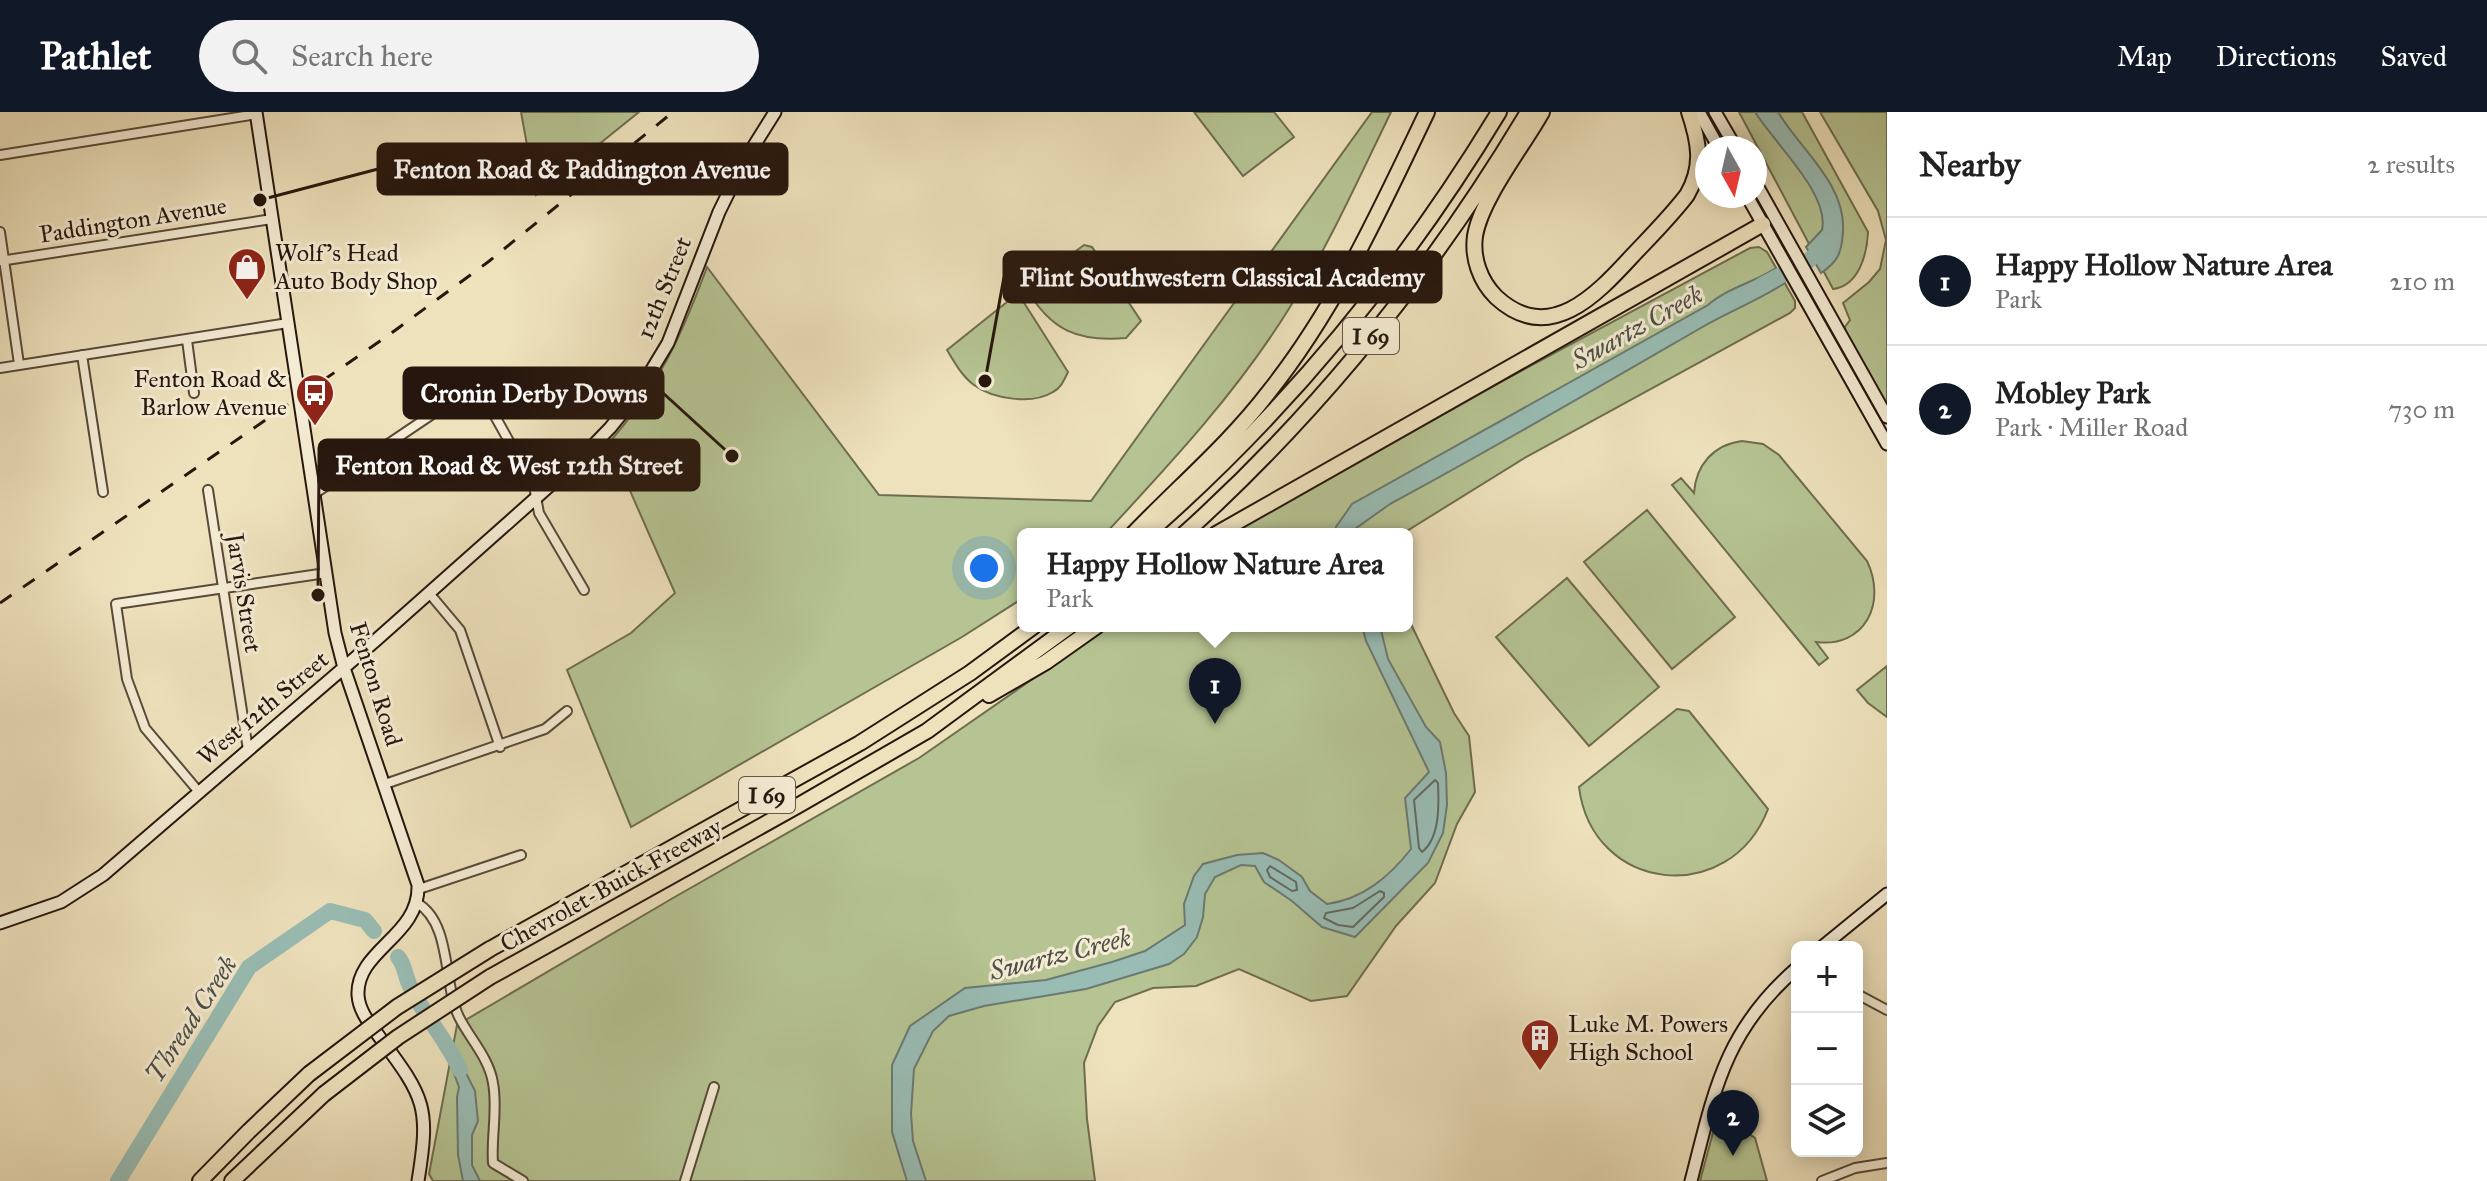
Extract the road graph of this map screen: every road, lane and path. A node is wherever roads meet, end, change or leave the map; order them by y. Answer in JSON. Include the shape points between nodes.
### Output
{"nodes":[{"id":1,"x":775,"y":112,"type":"edge"},
{"id":2,"x":1427,"y":112,"type":"edge"},
{"id":3,"x":1499,"y":112,"type":"edge"},
{"id":4,"x":1528,"y":112,"type":"edge"},
{"id":5,"x":1542,"y":112,"type":"edge"},
{"id":6,"x":1689,"y":112,"type":"edge"},
{"id":7,"x":1699,"y":112,"type":"edge"},
{"id":8,"x":1715,"y":112,"type":"edge"},
{"id":9,"x":257,"y":113,"type":"edge"},
{"id":10,"x":1712,"y":136,"type":"edge"},
{"id":11,"x":1729,"y":136,"type":"edge"},
{"id":12,"x":0,"y":155,"type":"edge"},
{"id":13,"x":1768,"y":205,"type":"joint"},
{"id":14,"x":1754,"y":208,"type":"edge"},
{"id":15,"x":272,"y":219,"type":"junction"},
{"id":16,"x":1763,"y":224,"type":"junction"},
{"id":17,"x":0,"y":232,"type":"edge"},
{"id":18,"x":2,"y":261,"type":"edge"},
{"id":19,"x":288,"y":323,"type":"junction"},
{"id":20,"x":187,"y":340,"type":"junction"},
{"id":21,"x":82,"y":355,"type":"junction"},
{"id":22,"x":19,"y":364,"type":"junction"},
{"id":23,"x":0,"y":368,"type":"edge"},
{"id":24,"x":194,"y":393,"type":"dead end"},
{"id":25,"x":1887,"y":417,"type":"edge"},
{"id":26,"x":1887,"y":444,"type":"edge"},
{"id":27,"x":208,"y":490,"type":"dead end"},
{"id":28,"x":103,"y":492,"type":"dead end"},
{"id":29,"x":314,"y":494,"type":"junction"},
{"id":30,"x":537,"y":497,"type":"junction"},
{"id":31,"x":1139,"y":528,"type":"edge"},
{"id":32,"x":1153,"y":528,"type":"edge"},
{"id":33,"x":1190,"y":528,"type":"edge"},
{"id":34,"x":1227,"y":528,"type":"edge"},
{"id":35,"x":326,"y":573,"type":"junction"},
{"id":36,"x":222,"y":587,"type":"junction"},
{"id":37,"x":584,"y":590,"type":"dead end"},
{"id":38,"x":429,"y":593,"type":"junction"},
{"id":39,"x":1026,"y":632,"type":"edge"},
{"id":40,"x":1062,"y":632,"type":"edge"},
{"id":41,"x":1088,"y":632,"type":"edge"},
{"id":42,"x":344,"y":668,"type":"junction"},
{"id":43,"x":567,"y":711,"type":"dead end"},
{"id":44,"x":927,"y":731,"type":"junction"},
{"id":45,"x":500,"y":747,"type":"junction"},
{"id":46,"x":248,"y":750,"type":"junction"},
{"id":47,"x":385,"y":784,"type":"junction"},
{"id":48,"x":199,"y":792,"type":"junction"},
{"id":49,"x":521,"y":855,"type":"dead end"},
{"id":50,"x":419,"y":889,"type":"junction"},
{"id":51,"x":1887,"y":894,"type":"edge"},
{"id":52,"x":417,"y":903,"type":"junction"},
{"id":53,"x":0,"y":923,"type":"edge"},
{"id":54,"x":1829,"y":941,"type":"edge"},
{"id":55,"x":1791,"y":974,"type":"edge"},
{"id":56,"x":1863,"y":997,"type":"edge"},
{"id":57,"x":1887,"y":1010,"type":"edge"},
{"id":58,"x":714,"y":1087,"type":"dead end"},
{"id":59,"x":1887,"y":1163,"type":"edge"},
{"id":60,"x":200,"y":1181,"type":"edge"},
{"id":61,"x":232,"y":1181,"type":"edge"},
{"id":62,"x":418,"y":1181,"type":"edge"},
{"id":63,"x":523,"y":1181,"type":"edge"},
{"id":64,"x":685,"y":1181,"type":"edge"},
{"id":65,"x":1691,"y":1181,"type":"edge"},
{"id":66,"x":1822,"y":1181,"type":"edge"}],
"edges":[{"from":1,"to":30,"type":"street","name":"12th Street","via":[[730,189],[680,315],[648,378],[597,443]]},
{"from":2,"to":31,"type":"highway","via":[[1363,248],[1302,347],[1237,430]]},
{"from":3,"to":32,"type":"highway","number":"I 69","via":[[1367,303],[1282,402]]},
{"from":4,"to":33,"type":"highway","number":"I 69","via":[[1462,216],[1382,323],[1267,454]]},
{"from":5,"to":6,"type":"highway","via":[[1485,208],[1475,247],[1477,268],[1494,295],[1513,309],[1544,316],[1576,309],[1596,295],[1687,195],[1699,158]]},
{"from":7,"to":10,"type":"street"},
{"from":8,"to":11,"type":"street"},
{"from":9,"to":12,"type":"street"},
{"from":9,"to":15,"type":"street","name":"Fenton Road"},
{"from":13,"to":16,"type":"street"},
{"from":13,"to":25,"type":"street"},
{"from":14,"to":16,"type":"street"},
{"from":15,"to":18,"type":"street","name":"Paddington Avenue"},
{"from":15,"to":19,"type":"street","name":"Fenton Road"},
{"from":16,"to":26,"type":"street"},
{"from":16,"to":34,"type":"highway"},
{"from":17,"to":18,"type":"street"},
{"from":18,"to":22,"type":"street"},
{"from":19,"to":20,"type":"street"},
{"from":19,"to":29,"type":"street","name":"Fenton Road"},
{"from":20,"to":21,"type":"street"},
{"from":20,"to":24,"type":"street"},
{"from":21,"to":22,"type":"street"},
{"from":21,"to":28,"type":"street"},
{"from":22,"to":23,"type":"street"},
{"from":27,"to":36,"type":"street","name":"Jarvis Street"},
{"from":29,"to":30,"type":"street","via":[[477,384]]},
{"from":29,"to":35,"type":"street","name":"Fenton Road"},
{"from":30,"to":37,"type":"street","via":[[539,513]]},
{"from":30,"to":38,"type":"street","name":"West 12th Street"},
{"from":35,"to":36,"type":"street"},
{"from":35,"to":42,"type":"street","name":"Fenton Road"},
{"from":36,"to":46,"type":"street","name":"Jarvis Street"},
{"from":36,"to":48,"type":"street","via":[[116,604],[127,679],[145,728]]},
{"from":38,"to":42,"type":"street","name":"West 12th Street"},
{"from":38,"to":45,"type":"street","via":[[460,630]]},
{"from":39,"to":60,"type":"highway","name":"Chevrolet-Buick Freeway","number":"I 69","bridge":true,"via":[[860,743],[490,949],[397,1007],[309,1074]]},
{"from":40,"to":44,"type":"highway","name":"Chevrolet-Buick Freeway","number":"I 69"},
{"from":41,"to":44,"type":"highway"},
{"from":42,"to":46,"type":"street","name":"West 12th Street"},
{"from":42,"to":47,"type":"street","name":"Fenton Road"},
{"from":43,"to":45,"type":"street","via":[[545,729]]},
{"from":44,"to":61,"type":"highway","name":"Chevrolet-Buick Freeway","number":"I 69","bridge":true,"via":[[490,977],[324,1094]]},
{"from":45,"to":47,"type":"street"},
{"from":46,"to":48,"type":"street","name":"West 12th Street"},
{"from":47,"to":50,"type":"street","name":"Fenton Road"},
{"from":48,"to":53,"type":"street","name":"West 12th Street","via":[[91,884],[48,908]]},
{"from":49,"to":50,"type":"street"},
{"from":50,"to":52,"type":"street","name":"Fenton Road"},
{"from":51,"to":54,"type":"street"},
{"from":52,"to":62,"type":"street","name":"Fenton Road","via":[[407,923],[363,972],[358,995],[365,1017],[420,1100],[425,1129]]},
{"from":52,"to":63,"type":"street","via":[[434,921],[458,1013],[493,1079],[493,1163]]},
{"from":55,"to":65,"type":"street","via":[[1755,1010],[1730,1051]]},
{"from":56,"to":57,"type":"street"},
{"from":58,"to":64,"type":"street"},
{"from":59,"to":66,"type":"street"}]}
